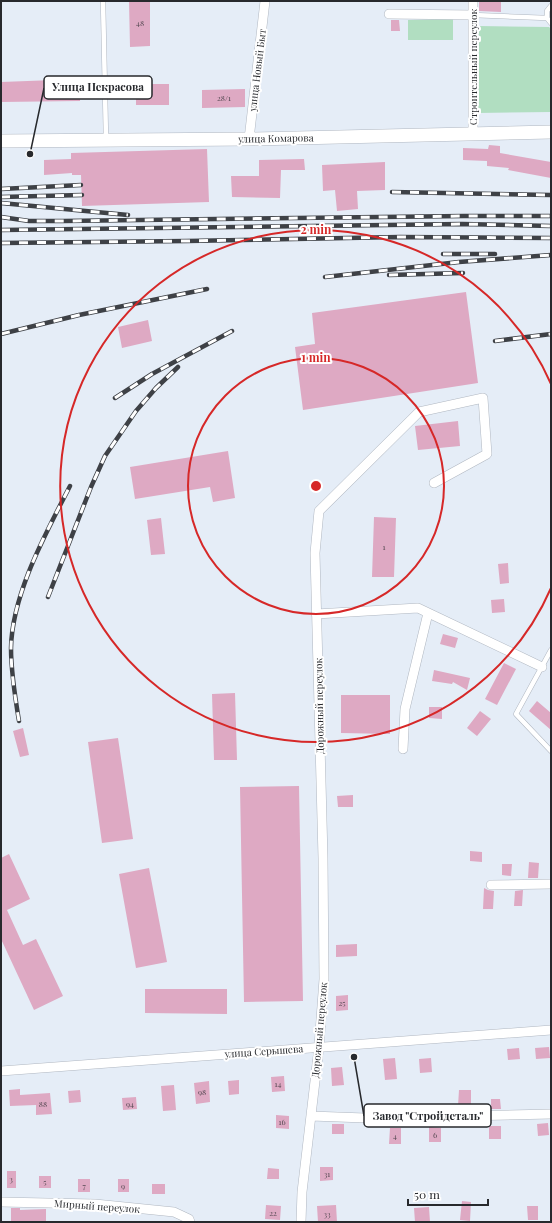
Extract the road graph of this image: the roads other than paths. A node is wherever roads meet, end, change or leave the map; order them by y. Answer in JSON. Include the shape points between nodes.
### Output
{"nodes":[{"id":1,"x":103,"y":1,"type":"edge"},
{"id":2,"x":265,"y":1,"type":"edge"},
{"id":3,"x":473,"y":1,"type":"edge"},
{"id":4,"x":551,"y":6,"type":"edge"},
{"id":5,"x":389,"y":14,"type":"dead end"},
{"id":6,"x":473,"y":15,"type":"junction"},
{"id":7,"x":547,"y":18,"type":"junction"},
{"id":8,"x":551,"y":23,"type":"edge"},
{"id":9,"x":551,"y":132,"type":"edge"},
{"id":10,"x":473,"y":134,"type":"junction"},
{"id":11,"x":248,"y":139,"type":"junction"},
{"id":12,"x":106,"y":140,"type":"junction"},
{"id":13,"x":1,"y":141,"type":"edge"},
{"id":14,"x":434,"y":483,"type":"dead end"},
{"id":15,"x":428,"y":613,"type":"junction"},
{"id":16,"x":316,"y":614,"type":"junction"},
{"id":17,"x":551,"y":650,"type":"edge"},
{"id":18,"x":542,"y":667,"type":"junction"},
{"id":19,"x":403,"y":749,"type":"dead end"},
{"id":20,"x":551,"y":751,"type":"edge"},
{"id":21,"x":551,"y":884,"type":"edge"},
{"id":22,"x":491,"y":885,"type":"dead end"},
{"id":23,"x":551,"y":1030,"type":"edge"},
{"id":24,"x":319,"y":1047,"type":"junction"},
{"id":25,"x":1,"y":1070,"type":"edge"},
{"id":26,"x":551,"y":1114,"type":"edge"},
{"id":27,"x":311,"y":1116,"type":"junction"},
{"id":28,"x":1,"y":1202,"type":"edge"},
{"id":29,"x":190,"y":1222,"type":"edge"},
{"id":30,"x":301,"y":1222,"type":"edge"}],
"edges":[{"from":1,"to":12,"type":"lane"},
{"from":2,"to":11,"type":"street","name":"улица Новый Быт"},
{"from":3,"to":6,"type":"street","name":"Строительный переулок"},
{"from":4,"to":7,"type":"lane","via":[[547,10]]},
{"from":5,"to":6,"type":"street"},
{"from":6,"to":7,"type":"lane"},
{"from":6,"to":10,"type":"street","name":"Строительный переулок"},
{"from":7,"to":8,"type":"lane"},
{"from":9,"to":10,"type":"main road","name":"улица Комарова"},
{"from":10,"to":11,"type":"main road","name":"улица Комарова"},
{"from":11,"to":12,"type":"main road","name":"улица Комарова"},
{"from":12,"to":13,"type":"main road","name":"улица Комарова"},
{"from":14,"to":16,"type":"street","name":"Дорожный переулок","via":[[487,454],[482,398],[419,412],[319,511],[315,553]]},
{"from":15,"to":16,"type":"street","via":[[418,608]]},
{"from":15,"to":18,"type":"street"},
{"from":15,"to":19,"type":"street","via":[[405,709]]},
{"from":16,"to":24,"type":"street","name":"Дорожный переулок","via":[[324,979]]},
{"from":17,"to":18,"type":"lane"},
{"from":18,"to":20,"type":"lane","via":[[516,714]]},
{"from":21,"to":22,"type":"street"},
{"from":23,"to":24,"type":"street","name":"улица Серышева"},
{"from":24,"to":25,"type":"street","name":"улица Серышева"},
{"from":24,"to":27,"type":"street","name":"Дорожный переулок"},
{"from":26,"to":27,"type":"street","via":[[365,1118]]},
{"from":27,"to":30,"type":"street","name":"Дорожный переулок"},
{"from":28,"to":29,"type":"street","name":"Мирный переулок","via":[[95,1204],[174,1212],[189,1219]]}]}
